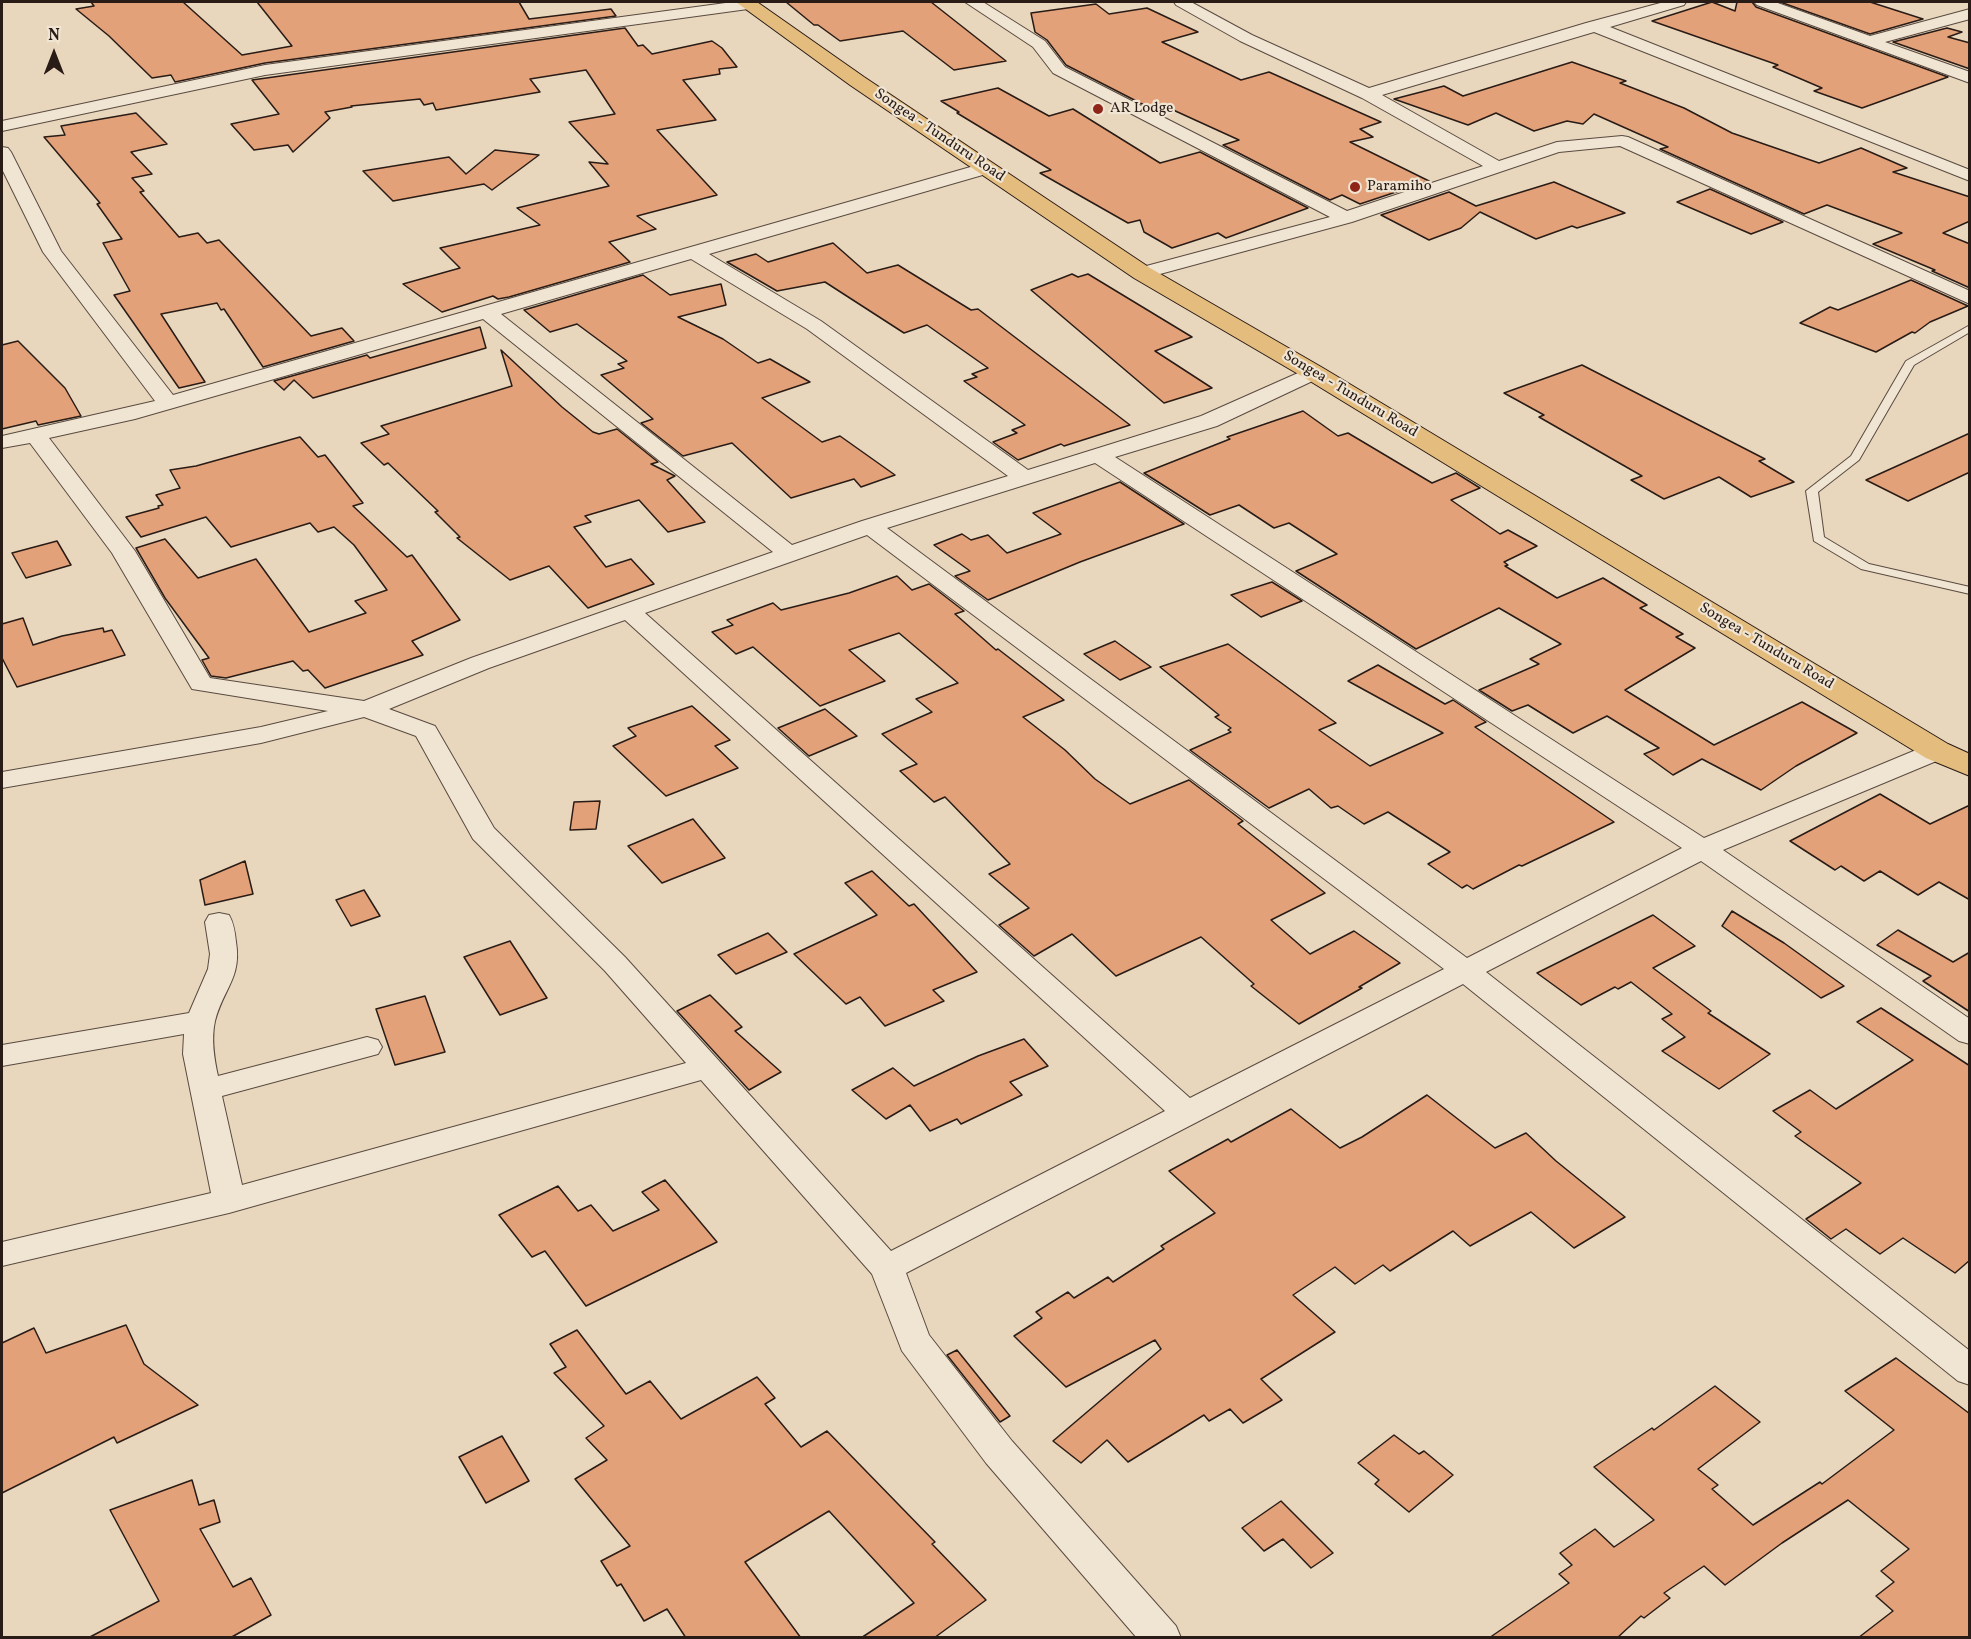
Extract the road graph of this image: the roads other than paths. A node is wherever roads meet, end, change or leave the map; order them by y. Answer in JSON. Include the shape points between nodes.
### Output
{"nodes":[{"id":1,"x":973,"y":2,"type":"edge"},
{"id":2,"x":1180,"y":2,"type":"edge"},
{"id":3,"x":1679,"y":2,"type":"edge"},
{"id":4,"x":1762,"y":2,"type":"edge"},
{"id":5,"x":746,"y":3,"type":"edge"},
{"id":6,"x":1970,"y":14,"type":"edge"},
{"id":7,"x":1592,"y":26,"type":"junction"},
{"id":8,"x":1869,"y":41,"type":"junction"},
{"id":9,"x":1970,"y":78,"type":"edge"},
{"id":10,"x":1368,"y":93,"type":"junction"},
{"id":11,"x":2,"y":126,"type":"edge"},
{"id":12,"x":2,"y":152,"type":"edge"},
{"id":13,"x":1498,"y":167,"type":"junction"},
{"id":14,"x":987,"y":168,"type":"junction"},
{"id":15,"x":1970,"y":176,"type":"edge"},
{"id":16,"x":1347,"y":218,"type":"junction"},
{"id":17,"x":695,"y":253,"type":"junction"},
{"id":18,"x":1142,"y":273,"type":"junction"},
{"id":19,"x":1970,"y":298,"type":"edge"},
{"id":20,"x":485,"y":311,"type":"junction"},
{"id":21,"x":1970,"y":328,"type":"edge"},
{"id":22,"x":1314,"y":373,"type":"junction"},
{"id":23,"x":168,"y":403,"type":"junction"},
{"id":24,"x":35,"y":435,"type":"junction"},
{"id":25,"x":2,"y":442,"type":"edge"},
{"id":26,"x":1099,"y":456,"type":"junction"},
{"id":27,"x":1026,"y":479,"type":"junction"},
{"id":28,"x":870,"y":526,"type":"junction"},
{"id":29,"x":790,"y":555,"type":"junction"},
{"id":30,"x":1970,"y":591,"type":"edge"},
{"id":31,"x":629,"y":611,"type":"junction"},
{"id":32,"x":366,"y":709,"type":"junction"},
{"id":33,"x":1937,"y":750,"type":"junction"},
{"id":34,"x":1970,"y":767,"type":"edge"},
{"id":35,"x":2,"y":780,"type":"edge"},
{"id":36,"x":1702,"y":849,"type":"junction"},
{"id":37,"x":219,"y":922,"type":"dead end"},
{"id":38,"x":1464,"y":970,"type":"junction"},
{"id":39,"x":200,"y":1021,"type":"junction"},
{"id":40,"x":1970,"y":1034,"type":"edge"},
{"id":41,"x":367,"y":1047,"type":"dead end"},
{"id":42,"x":2,"y":1056,"type":"edge"},
{"id":43,"x":707,"y":1068,"type":"junction"},
{"id":44,"x":206,"y":1090,"type":"junction"},
{"id":45,"x":1188,"y":1114,"type":"junction"},
{"id":46,"x":229,"y":1201,"type":"junction"},
{"id":47,"x":2,"y":1254,"type":"edge"},
{"id":48,"x":886,"y":1268,"type":"junction"},
{"id":49,"x":1970,"y":1371,"type":"edge"},
{"id":50,"x":1162,"y":1638,"type":"edge"}],
"edges":[{"from":1,"to":16,"type":"street","via":[[1039,44],[1059,70]]},
{"from":2,"to":10,"type":"street","via":[[1246,38]]},
{"from":3,"to":7,"type":"street"},
{"from":4,"to":8,"type":"street"},
{"from":5,"to":11,"type":"street","via":[[265,70]]},
{"from":5,"to":14,"type":"highway","name":"Songea - Tunduru Road"},
{"from":6,"to":8,"type":"street"},
{"from":7,"to":10,"type":"street"},
{"from":7,"to":15,"type":"street"},
{"from":8,"to":9,"type":"street"},
{"from":10,"to":13,"type":"street"},
{"from":12,"to":23,"type":"street","via":[[52,252]]},
{"from":13,"to":16,"type":"street"},
{"from":13,"to":19,"type":"street","via":[[1557,147],[1622,141]]},
{"from":14,"to":17,"type":"street"},
{"from":14,"to":18,"type":"highway","name":"Songea - Tunduru Road"},
{"from":16,"to":18,"type":"street"},
{"from":17,"to":20,"type":"street"},
{"from":17,"to":27,"type":"street","via":[[814,325]]},
{"from":18,"to":22,"type":"highway","name":"Songea - Tunduru Road"},
{"from":20,"to":23,"type":"street"},
{"from":20,"to":29,"type":"street"},
{"from":21,"to":30,"type":"lane","via":[[1910,363],[1855,458],[1812,491],[1818,539],[1865,567]]},
{"from":22,"to":26,"type":"street","via":[[1209,421]]},
{"from":22,"to":33,"type":"highway","name":"Songea - Tunduru Road"},
{"from":23,"to":24,"type":"street"},
{"from":24,"to":25,"type":"street"},
{"from":24,"to":32,"type":"street","via":[[123,551],[201,684]]},
{"from":26,"to":27,"type":"street"},
{"from":26,"to":36,"type":"street"},
{"from":27,"to":28,"type":"street"},
{"from":28,"to":29,"type":"street"},
{"from":28,"to":38,"type":"street"},
{"from":29,"to":31,"type":"street"},
{"from":31,"to":32,"type":"street","via":[[480,663]]},
{"from":31,"to":45,"type":"street"},
{"from":32,"to":35,"type":"street","via":[[261,735]]},
{"from":32,"to":43,"type":"street","via":[[426,731],[483,833],[615,964]]},
{"from":33,"to":34,"type":"highway","name":"Songea - Tunduru Road"},
{"from":33,"to":36,"type":"street"},
{"from":36,"to":38,"type":"street"},
{"from":36,"to":40,"type":"street"},
{"from":37,"to":39,"type":"street","via":[[223,969]]},
{"from":38,"to":45,"type":"street"},
{"from":38,"to":49,"type":"street"},
{"from":39,"to":42,"type":"street"},
{"from":39,"to":44,"type":"street","via":[[198,1054]]},
{"from":41,"to":44,"type":"street"},
{"from":43,"to":46,"type":"street"},
{"from":43,"to":48,"type":"street"},
{"from":44,"to":46,"type":"street"},
{"from":45,"to":48,"type":"street"},
{"from":46,"to":47,"type":"street"},
{"from":48,"to":50,"type":"street","via":[[914,1341],[999,1452]]}]}
